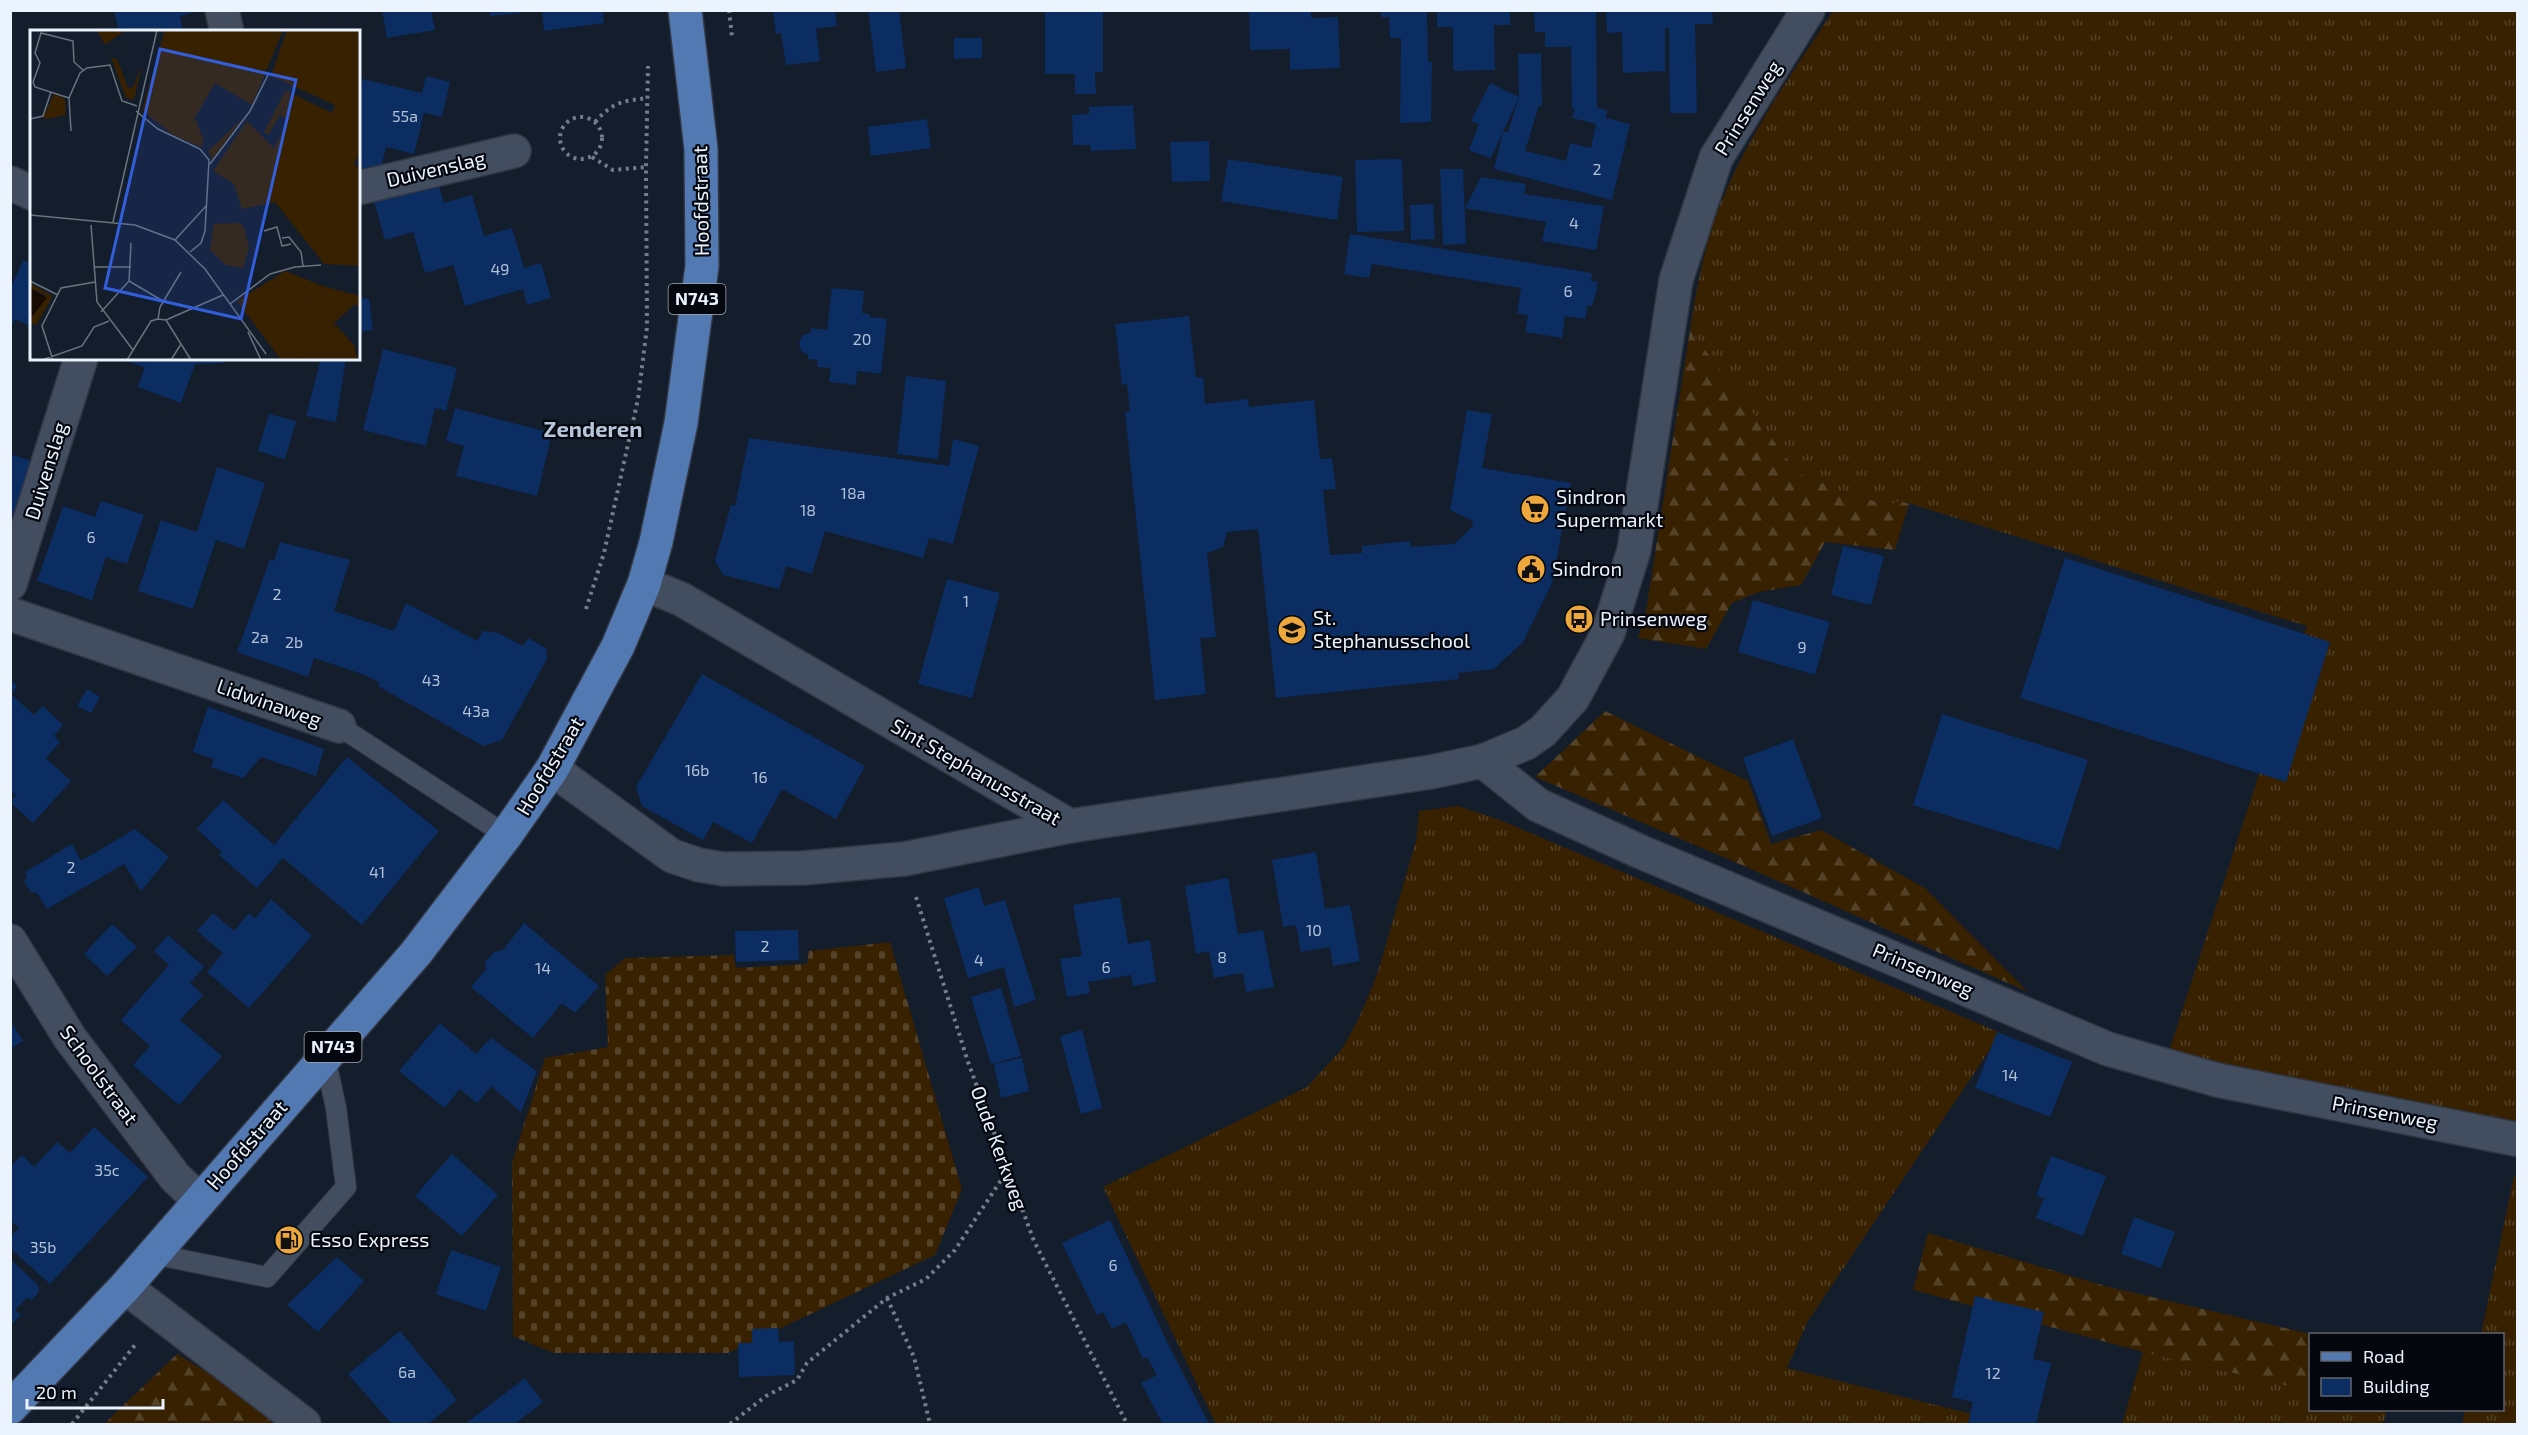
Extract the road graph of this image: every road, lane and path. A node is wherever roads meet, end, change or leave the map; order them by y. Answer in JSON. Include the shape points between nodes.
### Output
{"nodes":[{"id":1,"x":222,"y":10,"type":"edge"},
{"id":2,"x":685,"y":10,"type":"edge"},
{"id":3,"x":1808,"y":10,"type":"edge"},
{"id":4,"x":227,"y":30,"type":"edge"},
{"id":5,"x":648,"y":54,"type":"dead end"},
{"id":6,"x":648,"y":98,"type":"junction"},
{"id":7,"x":595,"y":122,"type":"junction"},
{"id":8,"x":514,"y":151,"type":"dead end"},
{"id":9,"x":592,"y":157,"type":"junction"},
{"id":10,"x":646,"y":168,"type":"junction"},
{"id":11,"x":10,"y":183,"type":"edge"},
{"id":12,"x":360,"y":188,"type":"edge"},
{"id":13,"x":30,"y":192,"type":"edge"},
{"id":14,"x":80,"y":360,"type":"edge"},
{"id":15,"x":10,"y":584,"type":"edge"},
{"id":16,"x":644,"y":584,"type":"junction"},
{"id":17,"x":10,"y":614,"type":"edge"},
{"id":18,"x":583,"y":619,"type":"dead end"},
{"id":19,"x":339,"y":726,"type":"joint"},
{"id":20,"x":1482,"y":761,"type":"junction"},
{"id":21,"x":552,"y":769,"type":"junction"},
{"id":22,"x":1070,"y":826,"type":"junction"},
{"id":23,"x":506,"y":835,"type":"junction"},
{"id":24,"x":904,"y":859,"type":"junction"},
{"id":25,"x":10,"y":941,"type":"edge"},
{"id":26,"x":325,"y":1056,"type":"junction"},
{"id":27,"x":2515,"y":1138,"type":"dead end"},
{"id":28,"x":1007,"y":1170,"type":"junction"},
{"id":29,"x":200,"y":1200,"type":"junction"},
{"id":30,"x":153,"y":1254,"type":"junction"},
{"id":31,"x":125,"y":1287,"type":"junction"},
{"id":32,"x":887,"y":1298,"type":"junction"},
{"id":33,"x":159,"y":1315,"type":"junction"},
{"id":34,"x":49,"y":1369,"type":"junction"},
{"id":35,"x":10,"y":1408,"type":"edge"},
{"id":36,"x":16,"y":1425,"type":"edge"},
{"id":37,"x":72,"y":1425,"type":"edge"},
{"id":38,"x":304,"y":1425,"type":"edge"},
{"id":39,"x":730,"y":1425,"type":"edge"},
{"id":40,"x":930,"y":1425,"type":"edge"},
{"id":41,"x":1127,"y":1425,"type":"edge"}],
"edges":[{"from":1,"to":4,"type":"street"},
{"from":2,"to":16,"type":"main road","name":"Hoofdstraat","number":"N743","via":[[701,148],[702,266],[681,423]]},
{"from":3,"to":20,"type":"street","name":"Prinsenweg","via":[[1716,158],[1676,280],[1634,550],[1608,633],[1573,698],[1543,731],[1526,743]]},
{"from":5,"to":6,"type":"path"},
{"from":6,"to":7,"type":"path","via":[[623,100],[608,107]]},
{"from":6,"to":10,"type":"path"},
{"from":7,"to":9,"type":"path","via":[[602,137]]},
{"from":7,"to":9,"type":"path","via":[[576,117],[565,124],[560,136],[567,154],[580,159]]},
{"from":8,"to":12,"type":"street","name":"Duivenslag"},
{"from":9,"to":10,"type":"path","via":[[614,170]]},
{"from":10,"to":18,"type":"path","via":[[648,327],[638,399],[604,553]]},
{"from":11,"to":13,"type":"street"},
{"from":14,"to":15,"type":"street","name":"Duivenslag"},
{"from":16,"to":21,"type":"main road","name":"Hoofdstraat","number":"N743","via":[[618,646]]},
{"from":16,"to":22,"type":"street","name":"Sint Stephanusstraat","via":[[681,599]]},
{"from":17,"to":19,"type":"street","name":"Lidwinaweg"},
{"from":19,"to":23,"type":"lane","name":"Lidwinaweg"},
{"from":20,"to":22,"type":"street","name":"Sint Stephanusstraat"},
{"from":20,"to":27,"type":"street","name":"Prinsenweg","via":[[1538,806],[2108,1048],[2217,1080]]},
{"from":21,"to":23,"type":"main road","name":"Hoofdstraat","number":"N743"},
{"from":21,"to":24,"type":"street","via":[[672,856],[699,865],[724,869],[802,868]]},
{"from":22,"to":24,"type":"street"},
{"from":23,"to":26,"type":"main road","name":"Hoofdstraat","number":"N743","via":[[416,953]]},
{"from":24,"to":28,"type":"path","name":"Oude Kerkweg","via":[[968,1062]]},
{"from":25,"to":29,"type":"street","name":"Schoolstraat","via":[[70,1038],[175,1177]]},
{"from":26,"to":29,"type":"main road","name":"Hoofdstraat","number":"N743"},
{"from":26,"to":30,"type":"lane","via":[[336,1108],[345,1187],[267,1277]]},
{"from":28,"to":32,"type":"path","via":[[955,1250],[926,1279]]},
{"from":28,"to":41,"type":"path","name":"Oude Kerkweg","via":[[1034,1241]]},
{"from":29,"to":30,"type":"main road","name":"Hoofdstraat","number":"N743"},
{"from":30,"to":31,"type":"main road","name":"Hoofdstraat","number":"N743"},
{"from":31,"to":33,"type":"street"},
{"from":31,"to":34,"type":"main road","name":"Hoofdstraat","number":"N743"},
{"from":32,"to":39,"type":"path","via":[[807,1363],[797,1380],[766,1396]]},
{"from":32,"to":40,"type":"path","via":[[914,1357]]},
{"from":33,"to":37,"type":"path"},
{"from":33,"to":38,"type":"street"},
{"from":34,"to":35,"type":"main road","name":"Hoofdstraat","number":"N743"},
{"from":34,"to":36,"type":"main road","name":"Hoofdstraat","number":"N743"}]}
